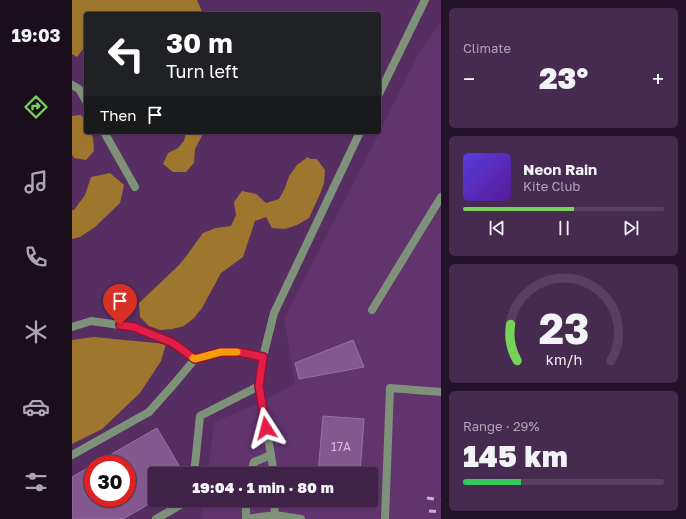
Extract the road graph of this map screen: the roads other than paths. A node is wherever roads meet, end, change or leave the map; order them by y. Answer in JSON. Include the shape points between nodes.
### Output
{"nodes":[{"id":1,"x":425,"y":0,"type":"edge"},
{"id":2,"x":72,"y":85,"type":"edge"},
{"id":3,"x":381,"y":90,"type":"edge"},
{"id":4,"x":84,"y":98,"type":"edge"},
{"id":5,"x":105,"y":134,"type":"edge"},
{"id":6,"x":359,"y":134,"type":"edge"},
{"id":7,"x":135,"y":187,"type":"dead end"},
{"id":8,"x":441,"y":197,"type":"edge"},
{"id":9,"x":372,"y":310,"type":"dead end"},
{"id":10,"x":72,"y":327,"type":"edge"},
{"id":11,"x":263,"y":357,"type":"junction"},
{"id":12,"x":195,"y":359,"type":"junction"},
{"id":13,"x":259,"y":386,"type":"junction"},
{"id":14,"x":441,"y":392,"type":"edge"},
{"id":15,"x":72,"y":455,"type":"edge"},
{"id":16,"x":271,"y":455,"type":"junction"},
{"id":17,"x":195,"y":467,"type":"edge"},
{"id":18,"x":252,"y":467,"type":"edge"},
{"id":19,"x":273,"y":467,"type":"edge"},
{"id":20,"x":176,"y":507,"type":"edge"},
{"id":21,"x":246,"y":507,"type":"edge"},
{"id":22,"x":275,"y":507,"type":"edge"},
{"id":23,"x":274,"y":517,"type":"edge"},
{"id":24,"x":156,"y":519,"type":"edge"},
{"id":25,"x":246,"y":519,"type":"edge"},
{"id":26,"x":301,"y":519,"type":"edge"},
{"id":27,"x":385,"y":519,"type":"edge"}],
"edges":[{"from":1,"to":3,"type":"street"},
{"from":2,"to":4,"type":"street","via":[[79,89]]},
{"from":5,"to":7,"type":"street"},
{"from":6,"to":11,"type":"street","via":[[274,313]]},
{"from":8,"to":9,"type":"street"},
{"from":10,"to":12,"type":"street","via":[[91,322],[134,327],[173,343]]},
{"from":11,"to":12,"type":"street","via":[[239,352],[221,352]]},
{"from":11,"to":13,"type":"street"},
{"from":12,"to":15,"type":"street","via":[[149,412]]},
{"from":13,"to":16,"type":"street"},
{"from":13,"to":17,"type":"street","via":[[200,416]]},
{"from":14,"to":27,"type":"street","via":[[390,388]]},
{"from":16,"to":18,"type":"street","via":[[254,462]]},
{"from":16,"to":19,"type":"street"},
{"from":20,"to":24,"type":"street"},
{"from":21,"to":25,"type":"street"},
{"from":22,"to":23,"type":"street"},
{"from":23,"to":25,"type":"street"},
{"from":23,"to":26,"type":"street"}]}
